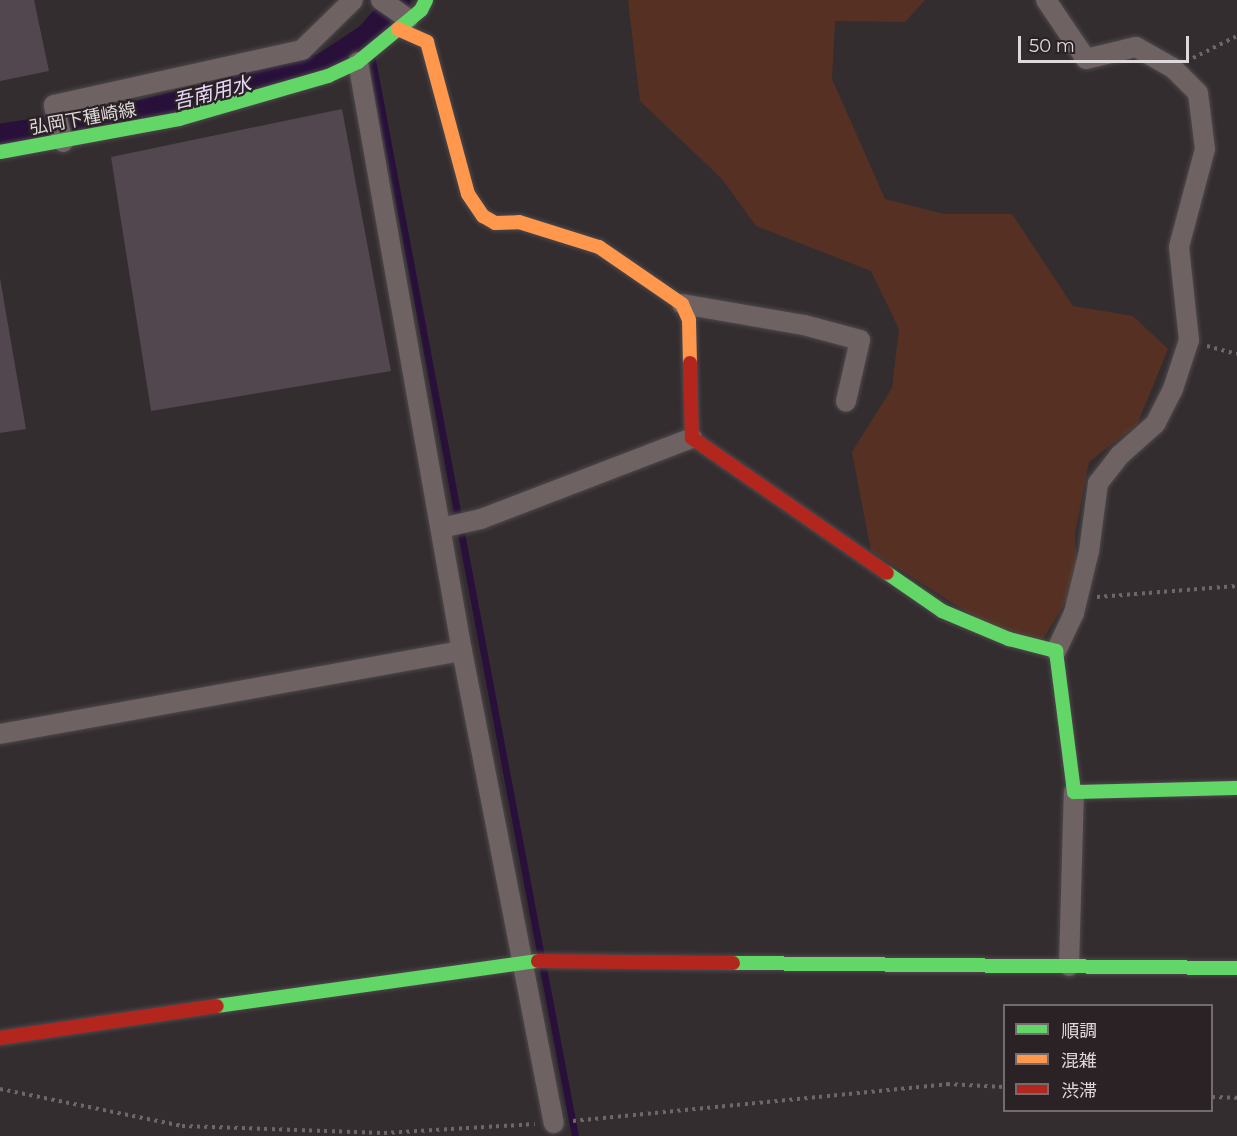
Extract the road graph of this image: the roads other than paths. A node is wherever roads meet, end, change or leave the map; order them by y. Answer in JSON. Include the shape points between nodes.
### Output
{"nodes":[{"id":1,"x":353,"y":0,"type":"edge"},
{"id":2,"x":381,"y":0,"type":"edge"},
{"id":3,"x":426,"y":0,"type":"edge"},
{"id":4,"x":1046,"y":0,"type":"edge"},
{"id":5,"x":402,"y":20,"type":"junction"},
{"id":6,"x":358,"y":62,"type":"junction"},
{"id":7,"x":62,"y":137,"type":"junction"},
{"id":8,"x":0,"y":152,"type":"edge"},
{"id":9,"x":682,"y":303,"type":"junction"},
{"id":10,"x":846,"y":401,"type":"dead end"},
{"id":11,"x":692,"y":438,"type":"junction"},
{"id":12,"x":441,"y":528,"type":"junction"},
{"id":13,"x":462,"y":651,"type":"junction"},
{"id":14,"x":1056,"y":651,"type":"junction"},
{"id":15,"x":0,"y":734,"type":"edge"},
{"id":16,"x":1237,"y":788,"type":"edge"},
{"id":17,"x":1074,"y":792,"type":"junction"},
{"id":18,"x":523,"y":961,"type":"junction"},
{"id":19,"x":1069,"y":966,"type":"junction"},
{"id":20,"x":1237,"y":968,"type":"edge"},
{"id":21,"x":0,"y":1038,"type":"edge"},
{"id":22,"x":554,"y":1123,"type":"road end"}],
"edges":[{"from":1,"to":7,"type":"street","via":[[302,50],[54,105]]},
{"from":2,"to":5,"type":"street"},
{"from":3,"to":5,"type":"street","name":"弘岡下種崎線"},
{"from":4,"to":14,"type":"street","via":[[1086,59],[1136,47],[1173,68],[1198,93],[1205,149],[1179,247],[1188,340],[1173,389],[1155,424],[1120,455],[1098,483],[1089,551],[1077,598]]},
{"from":5,"to":6,"type":"street","name":"弘岡下種崎線"},
{"from":5,"to":9,"type":"street","via":[[427,42],[468,194],[483,216],[495,223],[519,222],[599,247]]},
{"from":6,"to":7,"type":"street","name":"弘岡下種崎線","via":[[328,76],[179,119]]},
{"from":6,"to":12,"type":"street"},
{"from":7,"to":8,"type":"street","name":"弘岡下種崎線"},
{"from":9,"to":10,"type":"street","via":[[804,325],[860,340]]},
{"from":9,"to":11,"type":"street","via":[[689,320]]},
{"from":11,"to":12,"type":"street","via":[[482,519]]},
{"from":11,"to":14,"type":"street","via":[[942,610],[1009,639]]},
{"from":12,"to":13,"type":"street"},
{"from":13,"to":15,"type":"street"},
{"from":13,"to":18,"type":"street"},
{"from":14,"to":17,"type":"street"},
{"from":16,"to":17,"type":"street"},
{"from":17,"to":19,"type":"street"},
{"from":18,"to":19,"type":"street"},
{"from":18,"to":21,"type":"street"},
{"from":18,"to":22,"type":"street"},
{"from":19,"to":20,"type":"street"}]}
